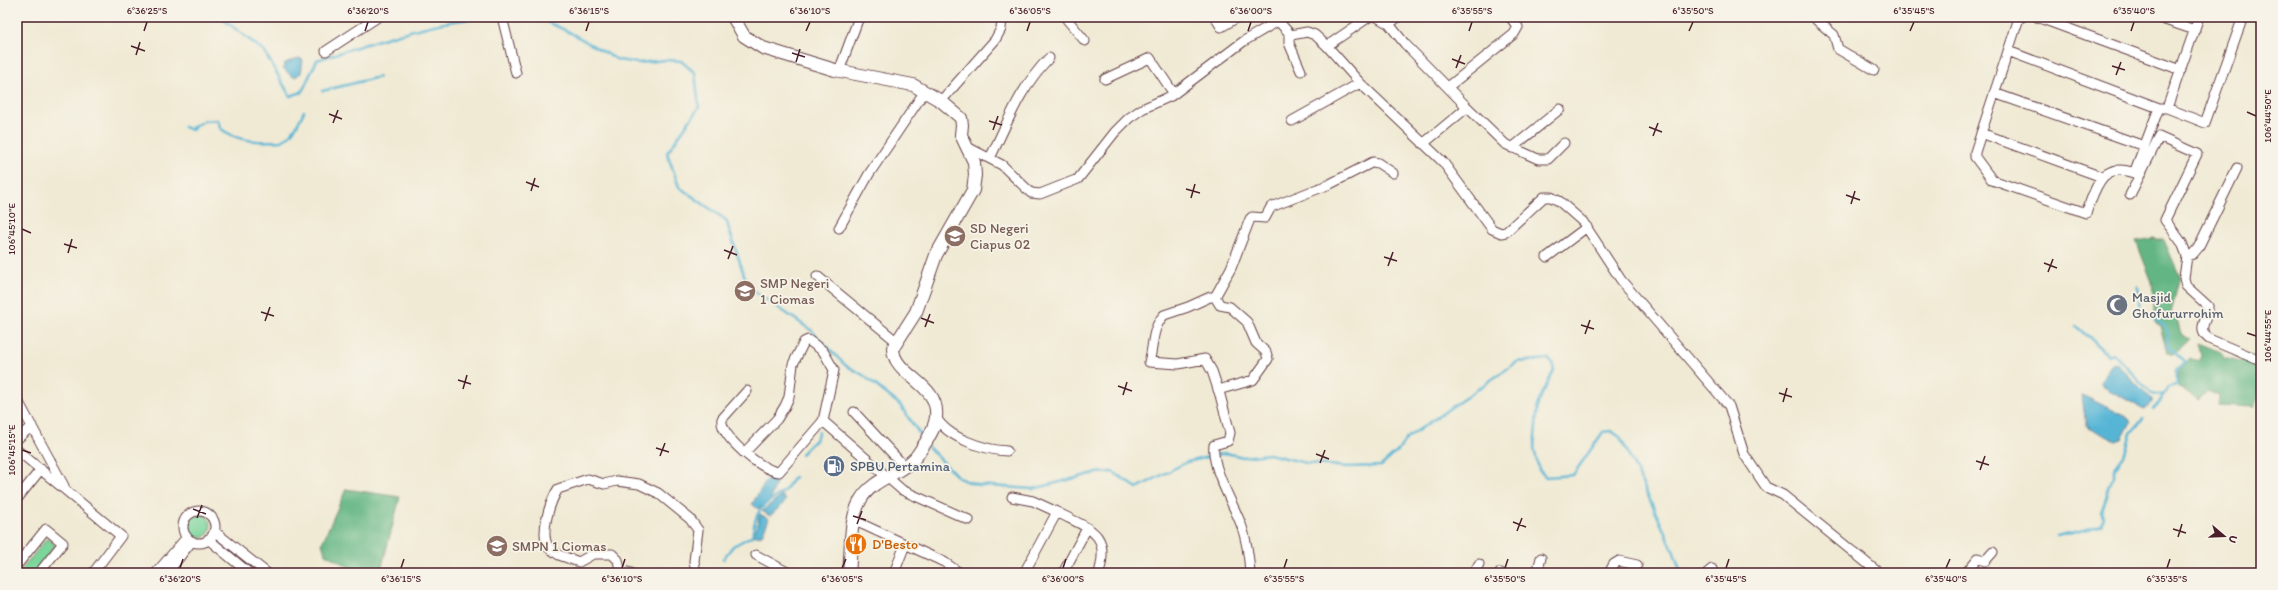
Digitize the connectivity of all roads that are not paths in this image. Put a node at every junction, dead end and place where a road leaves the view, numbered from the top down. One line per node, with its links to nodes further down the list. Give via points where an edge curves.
1 (378, 17): 25 (street)
2 (733, 17): 30 (street, via 744,36 763,48)
3 (859, 17): 30 (street)
4 (1002, 17): 39 (street, via 1001,29 995,40)
5 (1065, 17): 23 (street)
6 (1215, 17): 7 (street, via 1221,27)
7 (1238, 17)
8 (1369, 17): 24 (street)
9 (1377, 17): 20 (street)
10 (1398, 17): 20 (street)
11 (1510, 17): 35 (street, via 1518,27 1514,34)
12 (1813, 17): 28 (street, via 1834,35 1838,49)
13 (2022, 17): 26 (street, via 2019,18)
14 (2037, 17): 29 (street)
15 (2156, 17): 21 (street)
16 (2199, 17): 21 (street)
17 (2243, 17): 41 (street, via 2205,123)
18 (1278, 18): 22 (street); 38 (street)
19 (503, 20): 32 (street)
20 (1389, 24): 35 (street)
21 (2195, 30): 29 (street)
22 (1289, 34): 24 (street, via 1307,32); 31 (street, via 1289,43)
23 (1085, 41)
24 (1328, 46): 34 (street)
25 (326, 51)
26 (2008, 51): 37 (street); 41 (street)
27 (1049, 58): 50 (street, via 1034,74 1018,98)
28 (1874, 70)
29 (2180, 70): 41 (street)
30 (839, 71): 36 (street, via 904,82)
31 (1300, 71)
32 (516, 73)
33 (1105, 79): 38 (street, via 1150,58)
34 (1360, 83): 43 (street); 46 (street)
35 (1448, 87): 40 (street)
36 (925, 91): 39 (street); 56 (street, via 869,174)
37 (1994, 93): 44 (street); 47 (street)
38 (1174, 94): 50 (street, via 1129,118 1081,175 1064,186 1040,194 1031,193 1002,165)
39 (941, 101): 48 (street, via 960,118 961,135)
40 (1466, 105): 46 (street, via 1465,110); 49 (street)
41 (2163, 108): 47 (street)
42 (1560, 109): 49 (street)
43 (1292, 121)
44 (1981, 133): 53 (street); 53 (street, via 1975,157 1992,180 2086,214)
45 (1564, 143): 49 (street, via 1548,159 1542,161)
46 (1423, 144): 55 (street, via 1442,162 1492,229 1506,232 1544,197 1559,201 1581,218)
47 (2144, 146): 53 (street, via 2134,173 2122,169 2111,171)
48 (969, 148): 50 (street); 61 (street, via 975,168 973,190 936,255 916,312)
49 (1512, 148)
50 (990, 158)
51 (2237, 168): 57 (street, via 2198,248)
52 (1393, 173): 60 (street, via 1373,162 1330,184 1271,207 1265,218 1252,217 1231,268)
53 (2102, 177)
54 (2130, 195): 57 (street, via 2159,137 2197,154 2165,220)
55 (1587, 227): 58 (street); 94 (street, via 1621,280 1729,406 1744,454 1766,487 1783,495)
56 (839, 228)
57 (2188, 256): 62 (street, via 2184,278 2186,286 2208,306 2202,327 2204,335)
58 (1547, 257)
59 (817, 276): 61 (street)
60 (1215, 297): 63 (street, via 1220,306 1230,307 1249,324 1256,343 1266,352 1268,359 1252,380); 63 (street, via 1164,315 1154,331 1149,362 1178,364 1205,359)
61 (896, 341): 67 (street, via 893,354 896,361 928,391 935,404)
62 (2261, 361)
63 (1218, 390): 110 (street, via 1230,436 1227,441 1215,444 1215,460 1242,527)
64 (747, 391): 73 (street, via 721,421 722,427)
65 (17, 399): 69 (street)
66 (854, 412): 74 (street)
67 (936, 417): 72 (street, via 940,423 963,439 990,450); 74 (street, via 932,431 920,451)
68 (823, 421): 73 (street, via 779,472 761,467); 73 (street, via 834,370 823,351 806,340 793,364 785,406 777,419); 76 (street)
69 (32, 426): 70 (street); 77 (street)
70 (17, 439)
71 (17, 450): 75 (street)
72 (1007, 451)
73 (744, 453)
74 (904, 466): 76 (street)
75 (40, 469): 77 (street); 79 (street)
76 (886, 477): 81 (street, via 865,493); 82 (street, via 911,496)
77 (67, 490): 96 (street, via 121,536)
78 (1012, 497): 80 (street, via 1033,501)
79 (17, 499)
80 (1057, 512): 83 (street); 107 (street)
81 (853, 520): 87 (street); 104 (street)
82 (969, 520)
83 (1086, 528): 108 (street); 109 (street, via 1097,536 1102,546 1103,558)
84 (214, 531): 85 (street, via 215,525 211,516 202,511 191,512 184,520 183,529); 86 (street); 100 (street)
85 (190, 539): 86 (street, via 200,542); 97 (street); 98 (street)
86 (208, 539): 99 (street)
87 (905, 545): 105 (street); 106 (street, via 944,562)
88 (1993, 552): 114 (street, via 1985,561 1978,558)
89 (756, 555): 103 (street)
90 (1541, 558): 112 (street)
91 (1479, 564): 111 (street)
92 (17, 565): 95 (street, via 46,529 63,543)
93 (1637, 565): 113 (street, via 1619,561)
94 (1874, 571)
95 (38, 573)
96 (93, 573)
97 (156, 573)
98 (167, 573)
99 (249, 573)
100 (267, 573)
101 (631, 573): 102 (street, via 620,570 618,560 612,554 593,554 579,562 548,548 546,528 558,489 591,480 604,484 618,481 639,484 658,493 690,519 698,530 694,560)
102 (696, 573)
103 (790, 573)
104 (848, 573)
105 (894, 573)
106 (960, 573)
107 (1024, 573)
108 (1063, 573)
109 (1099, 573)
110 (1250, 573)
111 (1474, 573)
112 (1537, 573)
113 (1609, 573)
114 (1966, 573)

